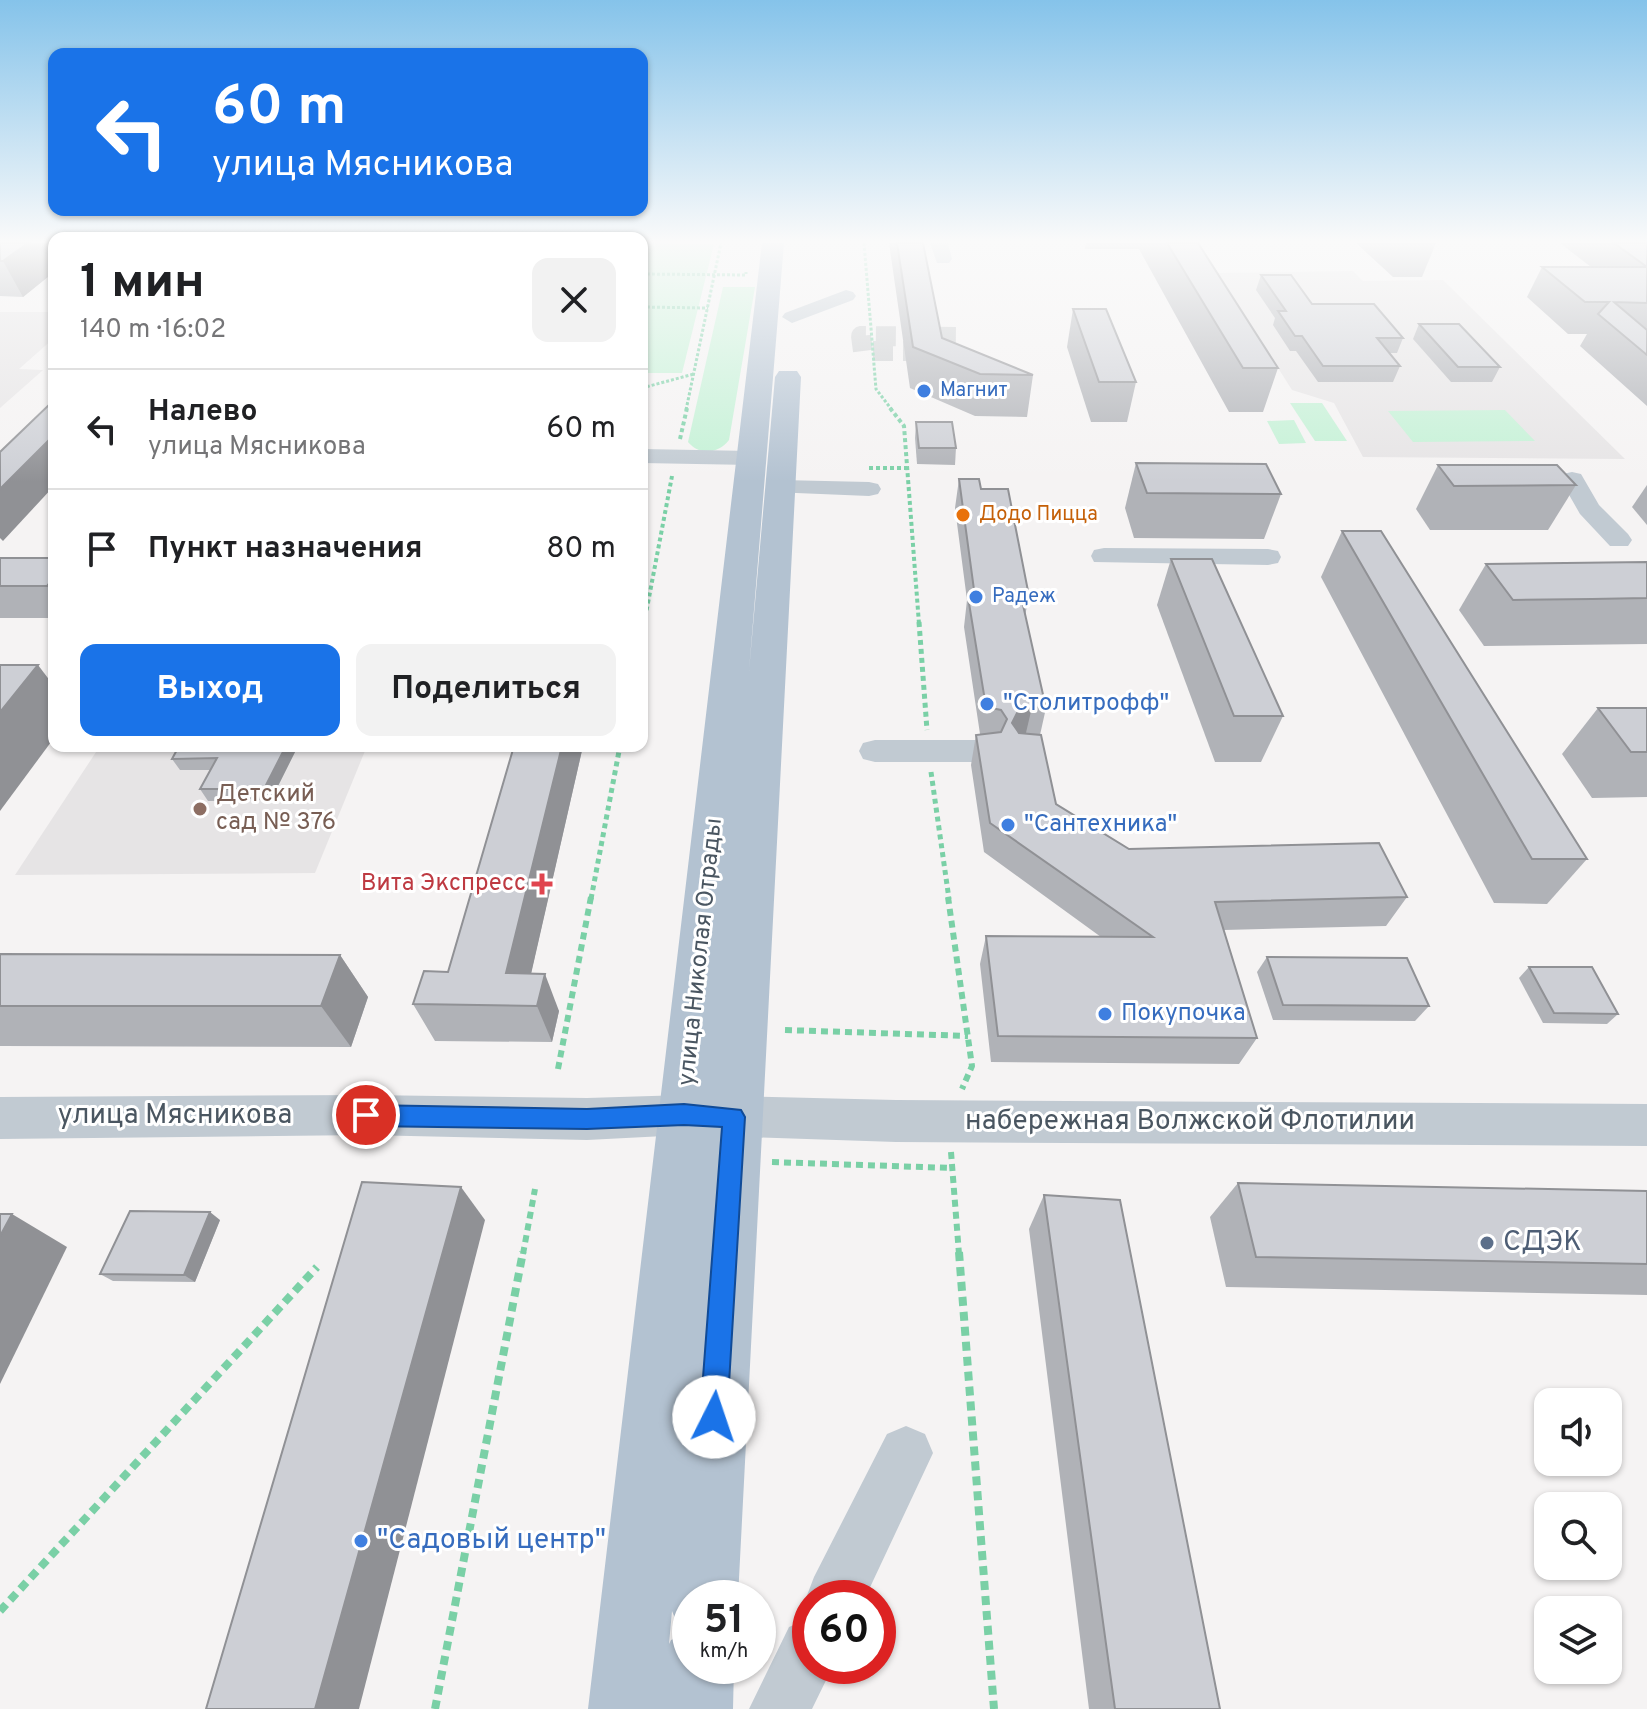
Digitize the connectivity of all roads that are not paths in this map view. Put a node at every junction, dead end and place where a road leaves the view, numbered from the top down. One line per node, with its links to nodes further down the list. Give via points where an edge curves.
1 (771, 323): 4 (main road, улица Николая Отрады)
2 (791, 323): 4 (main road, улица Николая Отрады)
3 (648, 456): 4 (street)
4 (766, 472): 6 (street); 12 (main road, улица Николая Отрады)
5 (1572, 479): 7 (street, via 1589,509)
6 (869, 489)
7 (1619, 540)
8 (1104, 556): 9 (street)
9 (1268, 557)
10 (875, 751): 11 (street)
11 (983, 751)
12 (709, 1116): 13 (street, улица Мясникова); 14 (street, набережная Волжской Флотилии); 16 (main road, улица Николая Отрады); 20 (main road, улица Николая Отрады)
13 (0, 1118)
14 (1647, 1125)
15 (906, 1453): 17 (street)
16 (702, 1580)
17 (844, 1580)
18 (696, 1684): 21 (main road)
19 (792, 1684): 22 (street)
20 (626, 1709)
21 (695, 1709)
22 (780, 1709)

